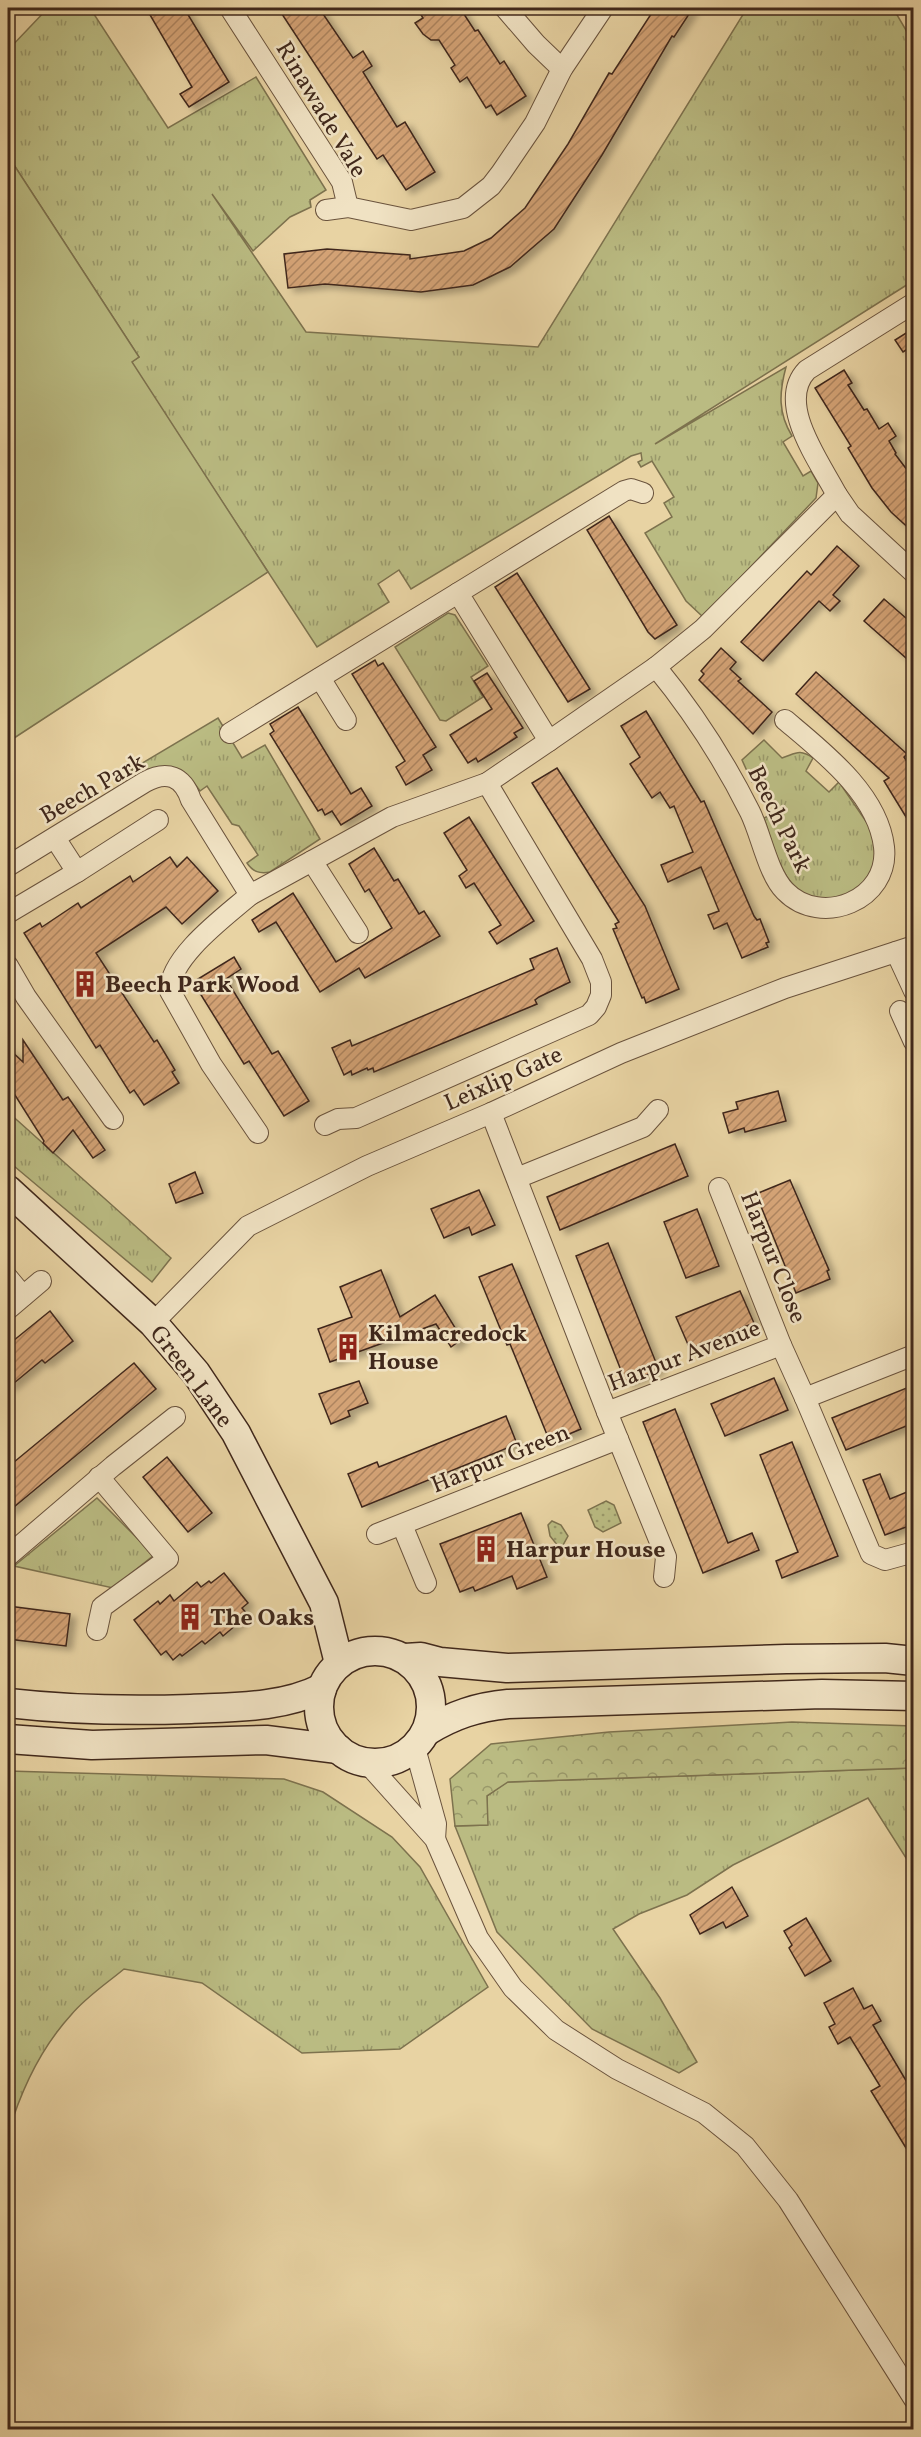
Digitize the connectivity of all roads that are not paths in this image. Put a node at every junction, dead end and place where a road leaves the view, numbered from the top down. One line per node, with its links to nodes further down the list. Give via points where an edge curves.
1 (230, 8): 5 (street, Rinawade Vale, via 342,182)
2 (505, 8): 4 (street)
3 (603, 8): 4 (street, Rinawade Vale)
4 (562, 69): 5 (street, Rinawade Vale, via 535,123 501,173 463,208 411,220)
5 (348, 207): 6 (street, Rinawade Vale)
6 (326, 210)
7 (914, 303): 9 (street, via 807,370 798,383 797,414)
8 (643, 493): 11 (street, via 624,491)
9 (837, 495): 10 (street, via 850,514); 12 (street, via 703,629)
10 (914, 573)
11 (458, 593): 13 (street); 17 (street)
12 (656, 667): 15 (street, Beech Park, via 687,705 731,774 785,891 801,902 825,908 856,902 874,885 884,861 879,829 851,779); 17 (street)
13 (320, 678): 14 (street); 16 (street)
14 (346, 720)
15 (785, 720)
16 (230, 733)
17 (549, 741): 18 (street)
18 (487, 783): 21 (street, via 397,814); 35 (street, via 581,938 601,982 596,1008 589,1015 356,1118)
19 (158, 820): 23 (street)
20 (56, 838): 22 (street, Beech Park); 23 (street); 24 (street, Beech Park, via 156,776 174,778 186,786)
21 (312, 861): 24 (street); 26 (street)
22 (8, 866)
23 (77, 873): 25 (street)
24 (250, 895): 36 (street, via 203,936 169,979 170,991 211,1064)
25 (8, 913)
26 (358, 933)
27 (905, 949): 29 (street); 33 (street, Leixlip Gate, via 785,988 621,1053)
28 (8, 966): 34 (street)
29 (914, 991)
30 (900, 1011): 31 (street)
31 (914, 1041)
32 (658, 1110): 37 (street, via 643,1127)
33 (491, 1113): 37 (street, Harpur Avenue); 43 (street, Leixlip Gate, via 367,1166 248,1226)
34 (113, 1119)
35 (325, 1125)
36 (258, 1133)
37 (517, 1178): 47 (street, Harpur Avenue)
38 (719, 1188): 44 (street, Harpur Close)
39 (8, 1190): 43 (main road, Green Lane)
40 (8, 1278): 42 (street)
41 (41, 1281): 42 (street)
42 (15, 1303)
43 (153, 1323): 57 (main road, Green Lane, via 196,1373 236,1433)
44 (781, 1345): 46 (street, Harpur Avenue); 47 (street, Harpur Avenue)
45 (914, 1355): 46 (street)
46 (805, 1398): 53 (street, Harpur Avenue, via 871,1554 885,1560)
47 (607, 1412): 49 (street)
48 (175, 1417): 50 (street)
49 (618, 1439): 51 (street, Harpur Green); 55 (street, via 666,1557)
50 (99, 1477): 54 (street); 58 (street, via 168,1559 102,1607)
51 (402, 1525): 52 (street, Harpur Green); 56 (street)
52 (376, 1534)
53 (914, 1552)
54 (8, 1556)
55 (664, 1577)
56 (426, 1583)
57 (324, 1603): 59 (main road, Green Lane); 62 (main road, Green Lane)
58 (97, 1630)
59 (372, 1650): 60 (main road); 62 (main road)
60 (405, 1658): 61 (main road, via 507,1668 786,1659); 67 (main road, via 418,1669 432,1699 431,1715)
61 (914, 1661)
62 (339, 1663): 63 (main road)
63 (322, 1688): 65 (main road, via 291,1701 214,1708 115,1712); 68 (main road, via 321,1721 327,1737)
64 (914, 1696): 67 (main road, via 822,1694 508,1704 451,1716)
65 (8, 1703)
66 (8, 1739): 68 (main road, via 92,1745 266,1740)
67 (421, 1739): 69 (main road, via 398,1759); 70 (street, via 436,1824)
68 (338, 1749): 69 (main road)
69 (367, 1762): 70 (street)
70 (435, 1839): 71 (street, via 478,1938 513,1988 556,2030 617,2069 704,2113 745,2146 788,2200)
71 (914, 2399)

